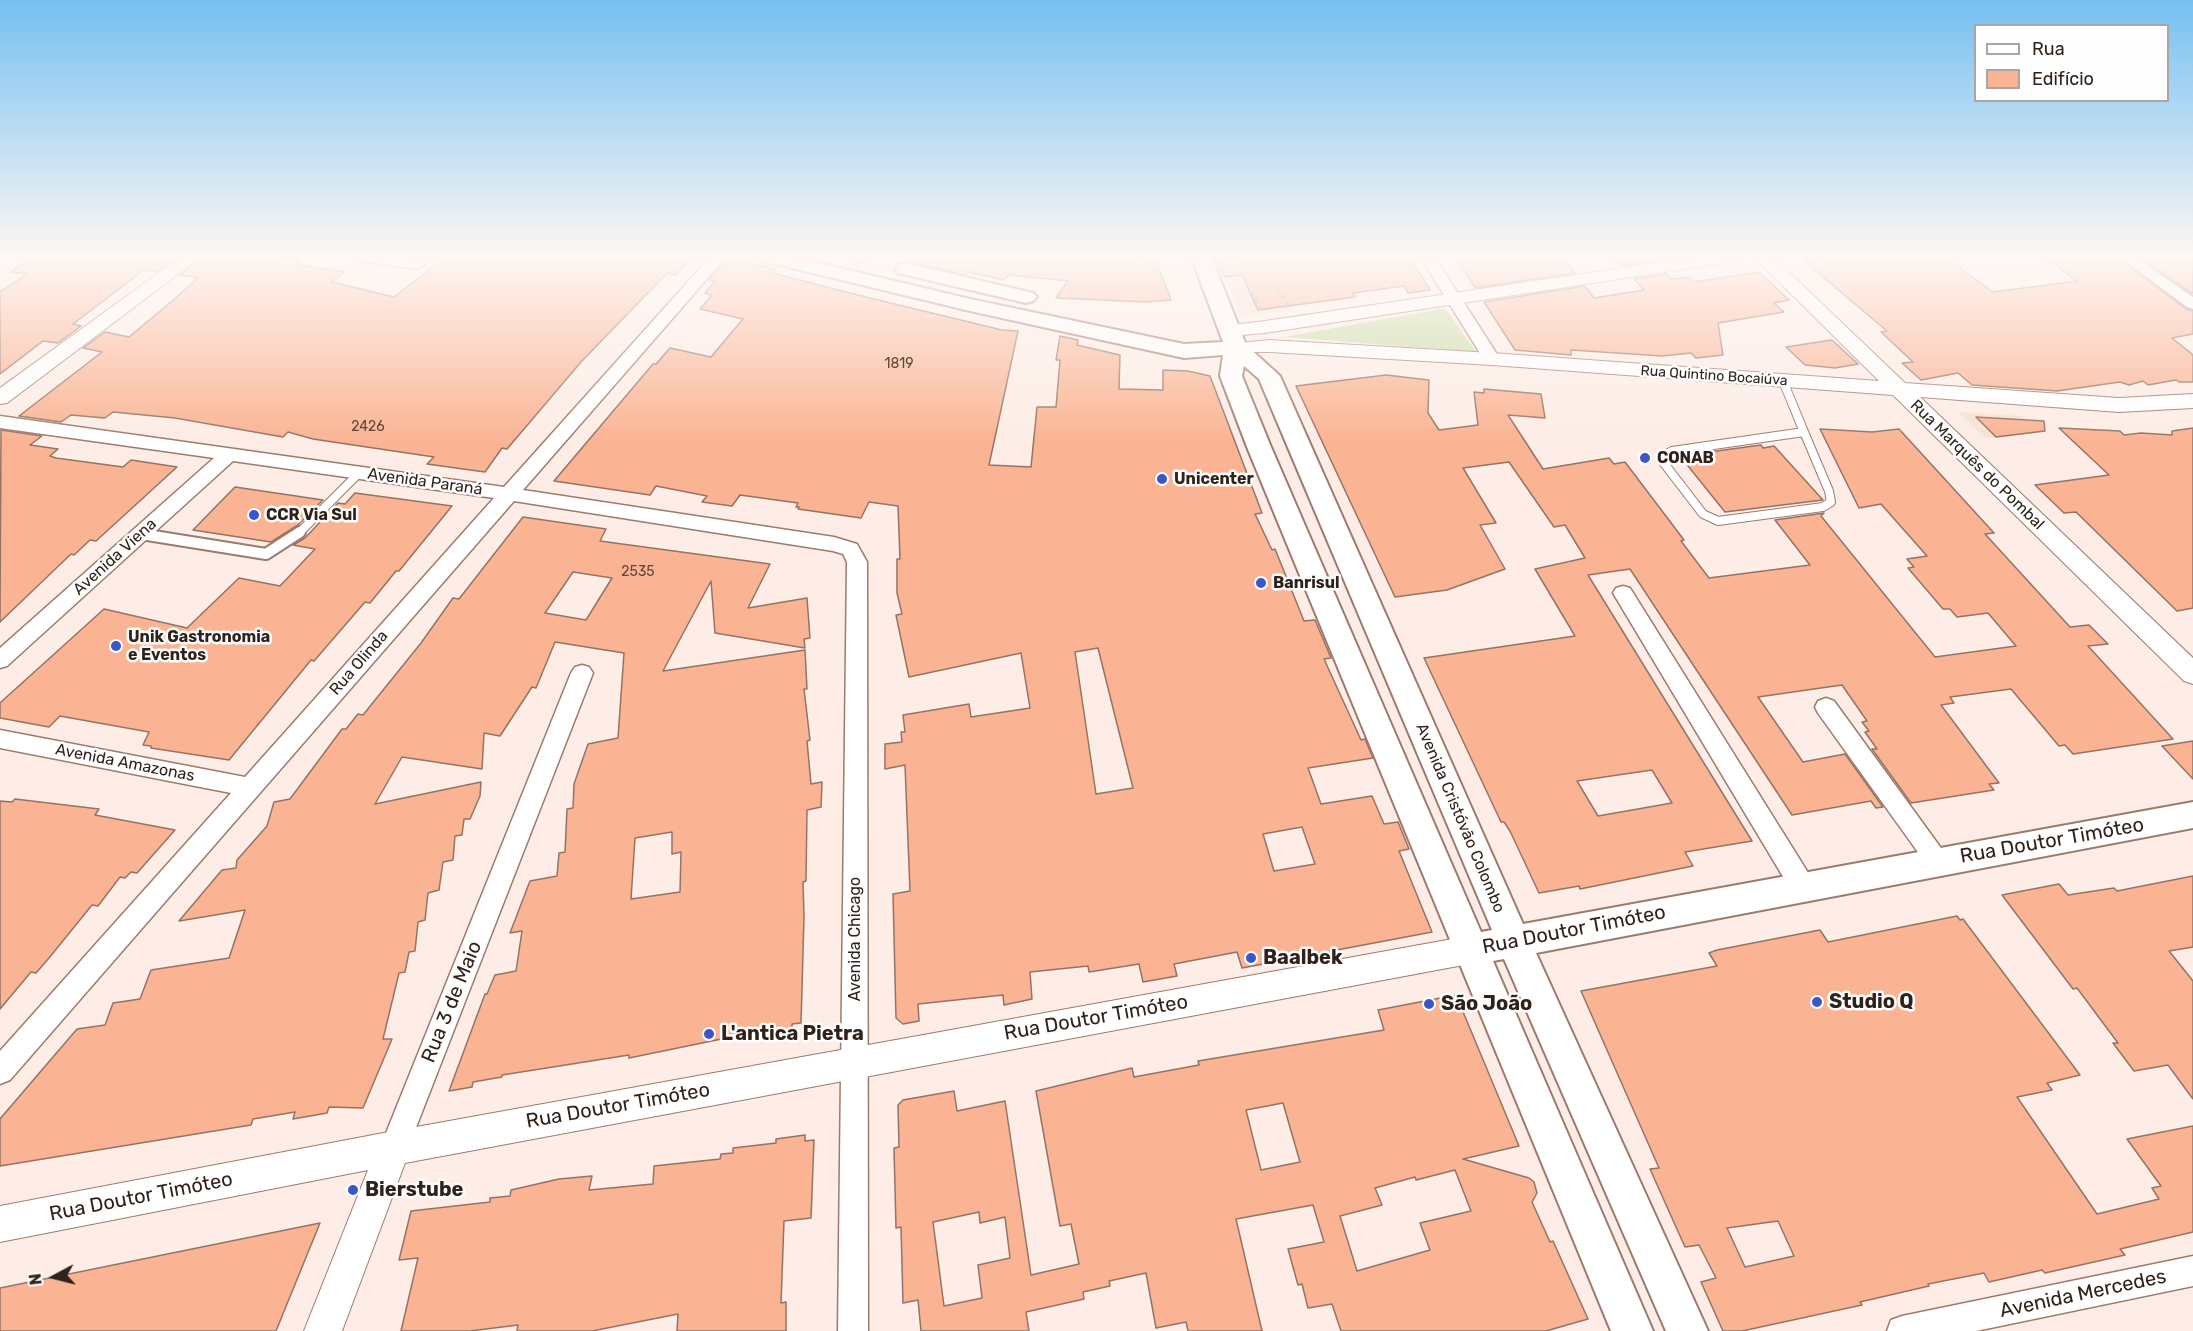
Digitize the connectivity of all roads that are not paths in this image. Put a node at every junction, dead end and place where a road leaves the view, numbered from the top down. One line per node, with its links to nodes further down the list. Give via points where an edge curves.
1 (109, 318): 13 (street)
2 (664, 318): 19 (street, Rua Olinda)
3 (1031, 318): 9 (main road, via 1184,351)
4 (1118, 318): 9 (main road, via 1181,333)
5 (1225, 318): 9 (main road, Avenida Cristóvão Colombo)
6 (1323, 318): 9 (street, via 1265,327)
7 (1467, 318): 10 (street)
8 (1825, 318): 12 (street, Rua Marquês do Pombal)
9 (1233, 339): 10 (street, Rua Quintino Bocaiúva, via 1270,346); 32 (main road, Avenida Cristóvão Colombo, via 1269,376); 33 (main road, Avenida Cristóvão Colombo, via 1232,376 1236,391)
10 (1492, 359): 11 (street, Rua Quintino Bocaiúva)
11 (1783, 381): 12 (street, Rua Quintino Bocaiúva); 16 (lane)
12 (1899, 390): 14 (street, Rua Quintino Bocaiúva, via 2119,405); 25 (street, Rua Marquês do Pombal)
13 (0, 398)
14 (2193, 401)
15 (0, 422): 17 (street, Avenida Paraná)
16 (1804, 432): 16 (lane, via 1829,491 1831,502 1823,507 1710,519 1663,462 1663,456 1672,451)
17 (230, 454): 18 (street, Avenida Paraná); 20 (street, Avenida Viena)
18 (358, 473): 19 (street, Avenida Paraná); 20 (lane, via 294,538 281,549 266,554)
19 (508, 494): 21 (street, Avenida Paraná); 28 (street, Rua Olinda)
20 (141, 534): 23 (street, Avenida Viena)
21 (849, 549): 34 (street, Avenida Chicago, via 857,562)
22 (1623, 593): 31 (street)
23 (0, 660)
24 (582, 673): 36 (street, Rua 3 de Maio)
25 (2193, 674)
26 (1826, 707): 30 (street)
27 (0, 739): 28 (street, Avenida Amazonas)
28 (250, 787): 35 (street, Rua Olinda)
29 (2193, 815): 30 (main road, Rua Doutor Timóteo)
30 (1938, 862): 31 (main road, Rua Doutor Timóteo)
31 (1803, 887): 32 (main road, Rua Doutor Timóteo)
32 (1513, 940): 33 (main road, Rua Doutor Timóteo); 42 (main road, Avenida Cristóvão Colombo)
33 (1469, 950): 34 (street, Rua Doutor Timóteo); 41 (main road, Avenida Cristóvão Colombo)
34 (855, 1063): 36 (street, Rua Doutor Timóteo); 40 (street, Avenida Chicago)
35 (0, 1071)
36 (394, 1148): 37 (street, Rua Doutor Timóteo); 39 (street, Rua 3 de Maio)
37 (0, 1224)
38 (2193, 1271): 43 (street, Avenida Mercedes)
39 (322, 1331)
40 (853, 1331)
41 (1632, 1331)
42 (1687, 1331)
43 (1902, 1331)

